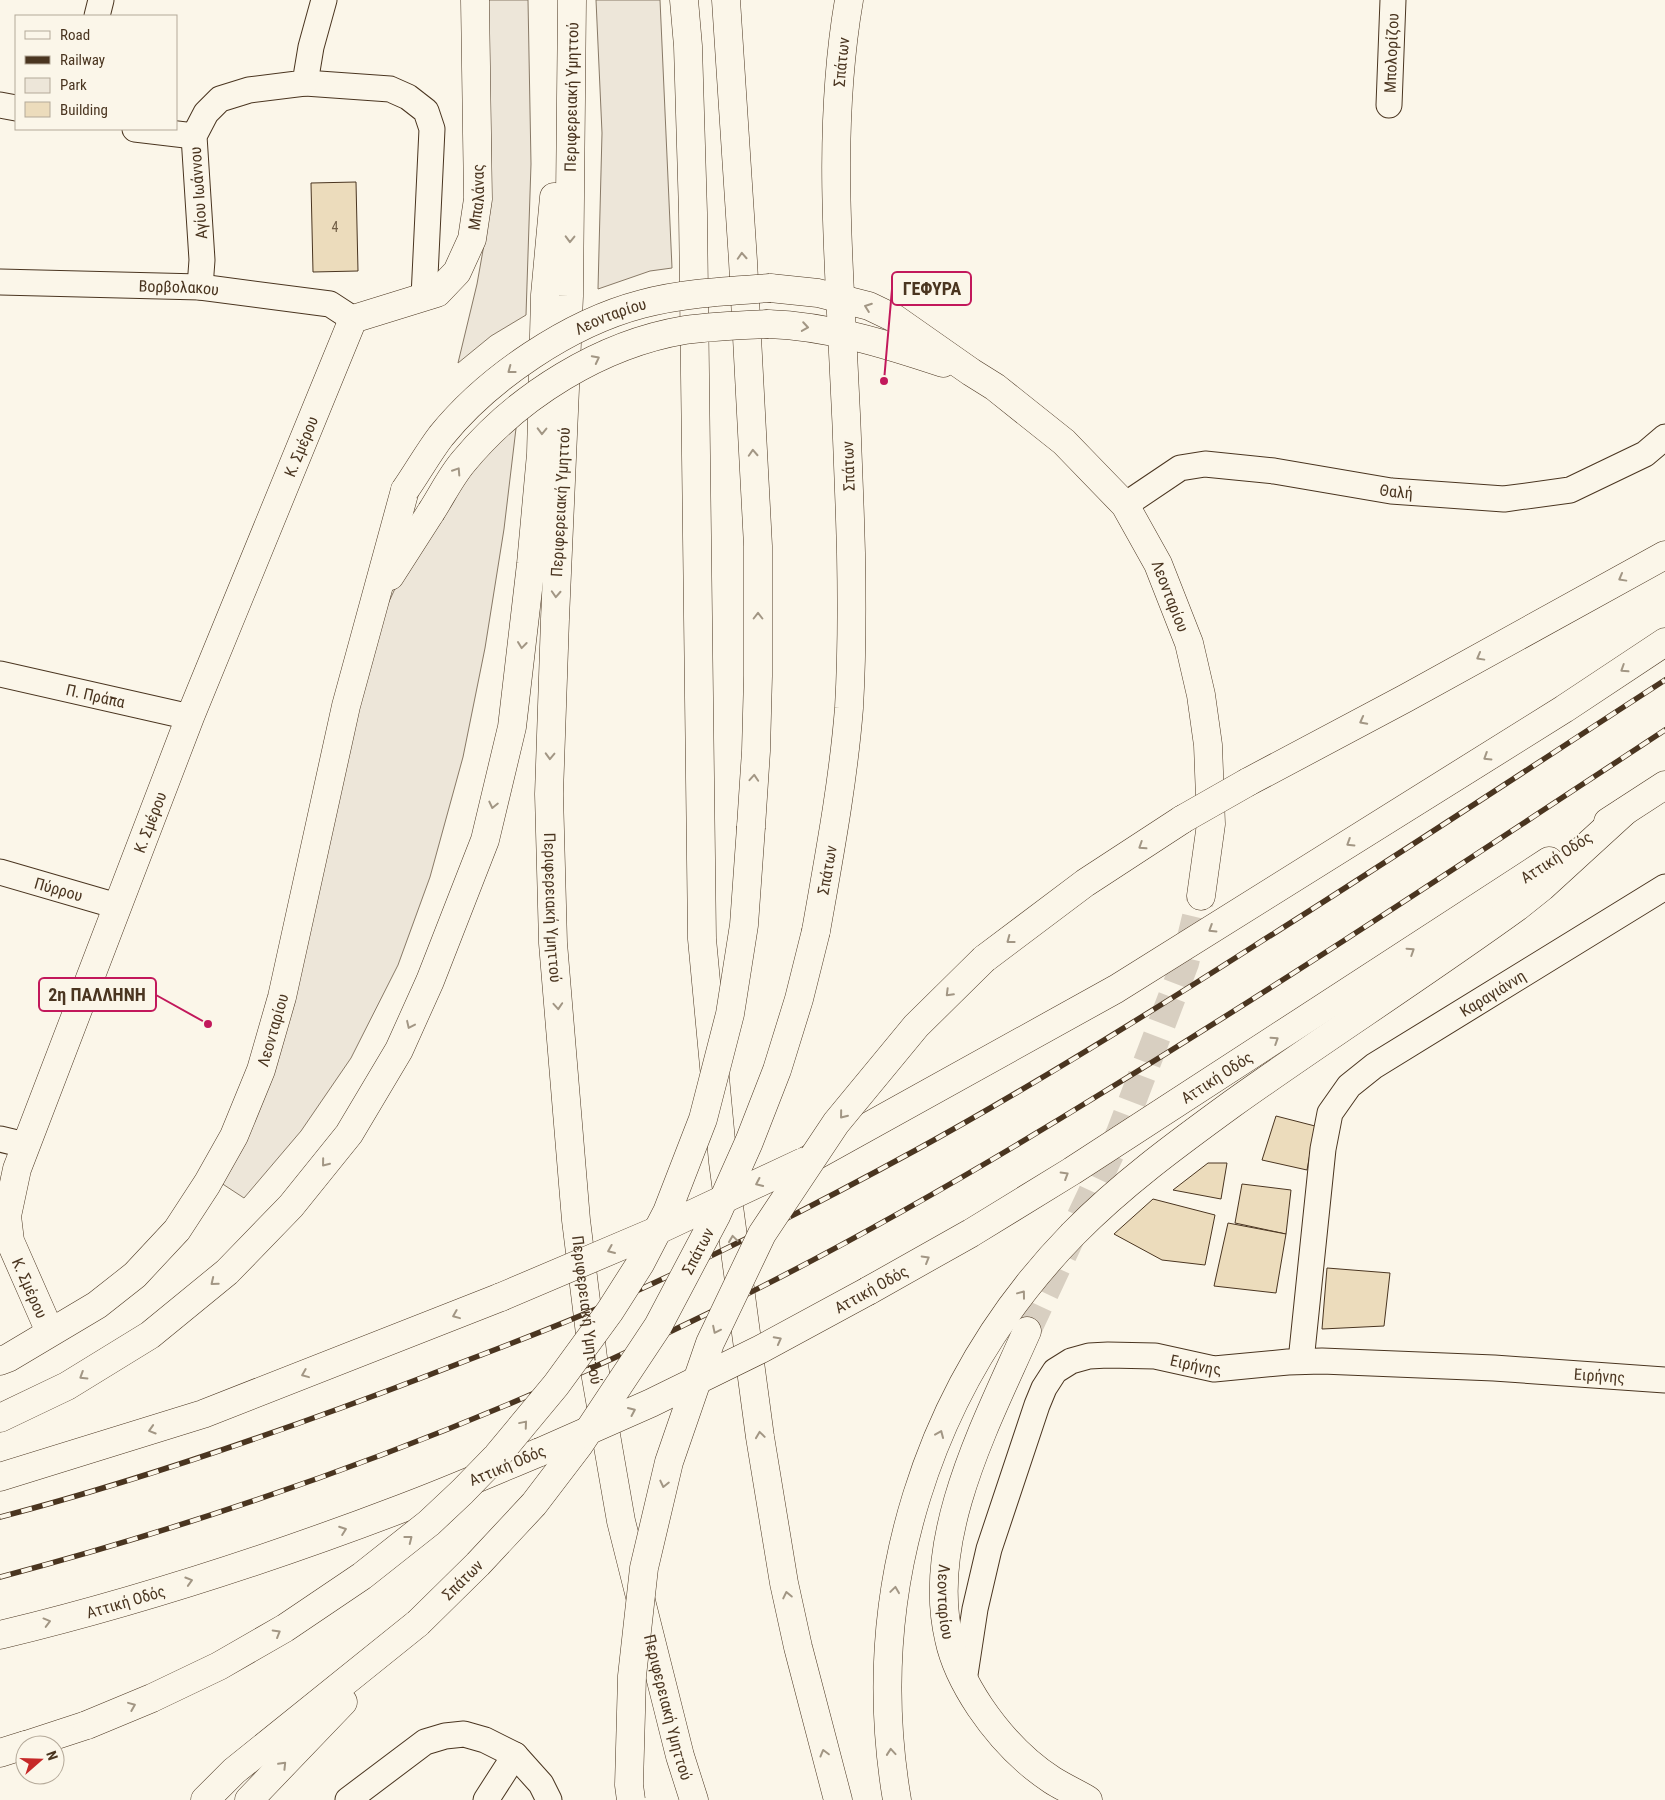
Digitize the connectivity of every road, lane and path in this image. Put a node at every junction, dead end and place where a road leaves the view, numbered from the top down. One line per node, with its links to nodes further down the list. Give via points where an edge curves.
1 (101, 0): 9 (street)
2 (324, 0): 10 (street)
3 (475, 0): 18 (main road, Μπαλάνας, via 478,199 472,239 457,272 437,293)
4 (684, 0): 58 (main road, one-way to 4, via 814,1714 784,1583 760,1437 723,1162 702,939 693,213)
5 (726, 0): 47 (main road, one-way to 5, bridge, via 152,1698 219,1666 285,1628 362,1576 429,1523 497,1456 556,1385 610,1311 640,1264 667,1212 702,1119 730,1014 744,924 757,742 758,546)
6 (849, 0): 19 (main road, Σπάτων, via 835,138)
7 (1393, 0): 12 (street, Μπολορίζου)
8 (572, 8): 42 (main road, one-way to 42, via 545,295 541,463 512,727 485,840 430,981 399,1050 349,1134 291,1206 227,1272 150,1335 67,1386); 57 (main road, Περιφερειακή Υμηττού, one-way to 57, via 569,296 549,794 553,943 576,1220 594,1366 621,1521)
9 (97, 15)
10 (305, 83): 15 (street, Αγίου Ιωάννου, via 249,90 220,99 206,114); 18 (street, Αγίου Ιωάννου, via 390,89 408,97 426,111 432,128)
11 (0, 105): 13 (street)
12 (1389, 105)
13 (15, 108)
14 (143, 130): 15 (street)
15 (194, 136): 17 (street, Αγίου Ιωάννου, via 202,260)
16 (0, 282): 17 (street, Βορβολακου)
17 (200, 288): 20 (street, Βορβολακου, via 330,304)
18 (424, 297): 20 (main road, Μπαλάνας)
19 (840, 298): 21 (main road, Σπάτων); 22 (main road, Λεονταρίου, one-way to 19, via 894,318 869,306); 26 (main road, Λεονταρίου, one-way to 26, bridge, via 818,292 770,288 678,296 604,316 555,341 512,369 479,396 441,436 405,490)
20 (353, 319): 29 (main road, Κ. Σμέρου)
21 (842, 334): 22 (main road, Λεονταρίου, via 885,343); 26 (main road, Λεονταρίου, one-way to 21, bridge, via 464,462 498,426 557,379 616,349 684,330 768,324); 44 (main road, Σπάτων, bridge, via 851,554 849,707 842,772 816,930 777,1070 716,1216 658,1326 579,1445 534,1504)
22 (971, 372): 24 (main road, Λεονταρίου, via 1064,442)
23 (1665, 437): 24 (street, Θαλή, via 1646,454 1570,490 1504,499 1391,491 1274,471 1205,464 1180,468)
24 (1125, 505): 34 (main road, Λεονταρίου, via 1158,564 1189,643 1201,695 1208,745 1211,824)
25 (1665, 555): 56 (main road, one-way to 56, bridge, via 1183,819 1085,883 984,959 916,1026 836,1123 762,1234 710,1343 669,1462 644,1568 632,1676)
26 (376, 598): 38 (main road, Λεονταρίου, via 346,706 282,996 262,1070 234,1136 177,1230 135,1275 97,1305)
27 (1665, 642): 43 (main road, one-way to 43, bridge, via 1116,989 803,1162 654,1232 501,1297 203,1414)
28 (0, 674): 29 (street, Π. Πράπα)
29 (190, 717): 35 (main road, Κ. Σμέρου)
30 (1665, 785): 31 (main road, Αττική Οδός)
31 (1624, 812): 45 (main road, Αττική Οδός, one-way to 31, bridge, via 126,1601 266,1557 404,1508 651,1403 752,1354 868,1291 1081,1166); 59 (main road, one-way to 31, via 889,1727 888,1665 903,1544 924,1472 944,1424 981,1352 1004,1318 1042,1268 1075,1232 1137,1176 1248,1093 1516,907)
32 (0, 872): 35 (street, Πύρρου)
33 (1665, 887): 40 (street, Καραγιάννη, via 1374,1066 1349,1086 1330,1113 1323,1149)
34 (1201, 896)
35 (117, 906): 36 (main road, Κ. Σμέρου)
36 (12, 1142): 38 (main road, Κ. Σμέρου, via 17,1169 7,1216 10,1241)
37 (1027, 1331): 46 (main road, Λεονταρίου, via 968,1473 947,1548 945,1618)
38 (50, 1332): 39 (main road, Λεονταρίου)
39 (0, 1360)
40 (1301, 1361): 41 (street, Ειρήνης, via 1494,1368); 46 (street, Ειρήνης, via 1214,1369 1155,1356 1089,1356 1070,1361 1055,1372 1037,1405 989,1549 975,1609)
41 (1665, 1380)
42 (0, 1418)
43 (0, 1476)
44 (418, 1623): 51 (main road, Σπάτων, via 234,1771); 52 (main road, Σπάτων, one-way to 44)
45 (0, 1635)
46 (964, 1681): 60 (main road, Λεονταρίου, via 987,1717 1015,1749 1052,1780)
47 (55, 1735)
48 (15, 1748): 49 (main road)
49 (0, 1753)
50 (515, 1755): 53 (street, via 464,1734 444,1736 425,1742); 54 (street); 55 (street, via 541,1784)
51 (205, 1800)
52 (249, 1800)
53 (348, 1800)
54 (486, 1800)
55 (549, 1800)
56 (631, 1800)
57 (694, 1800)
58 (838, 1800)
59 (897, 1800)
60 (1088, 1800)

